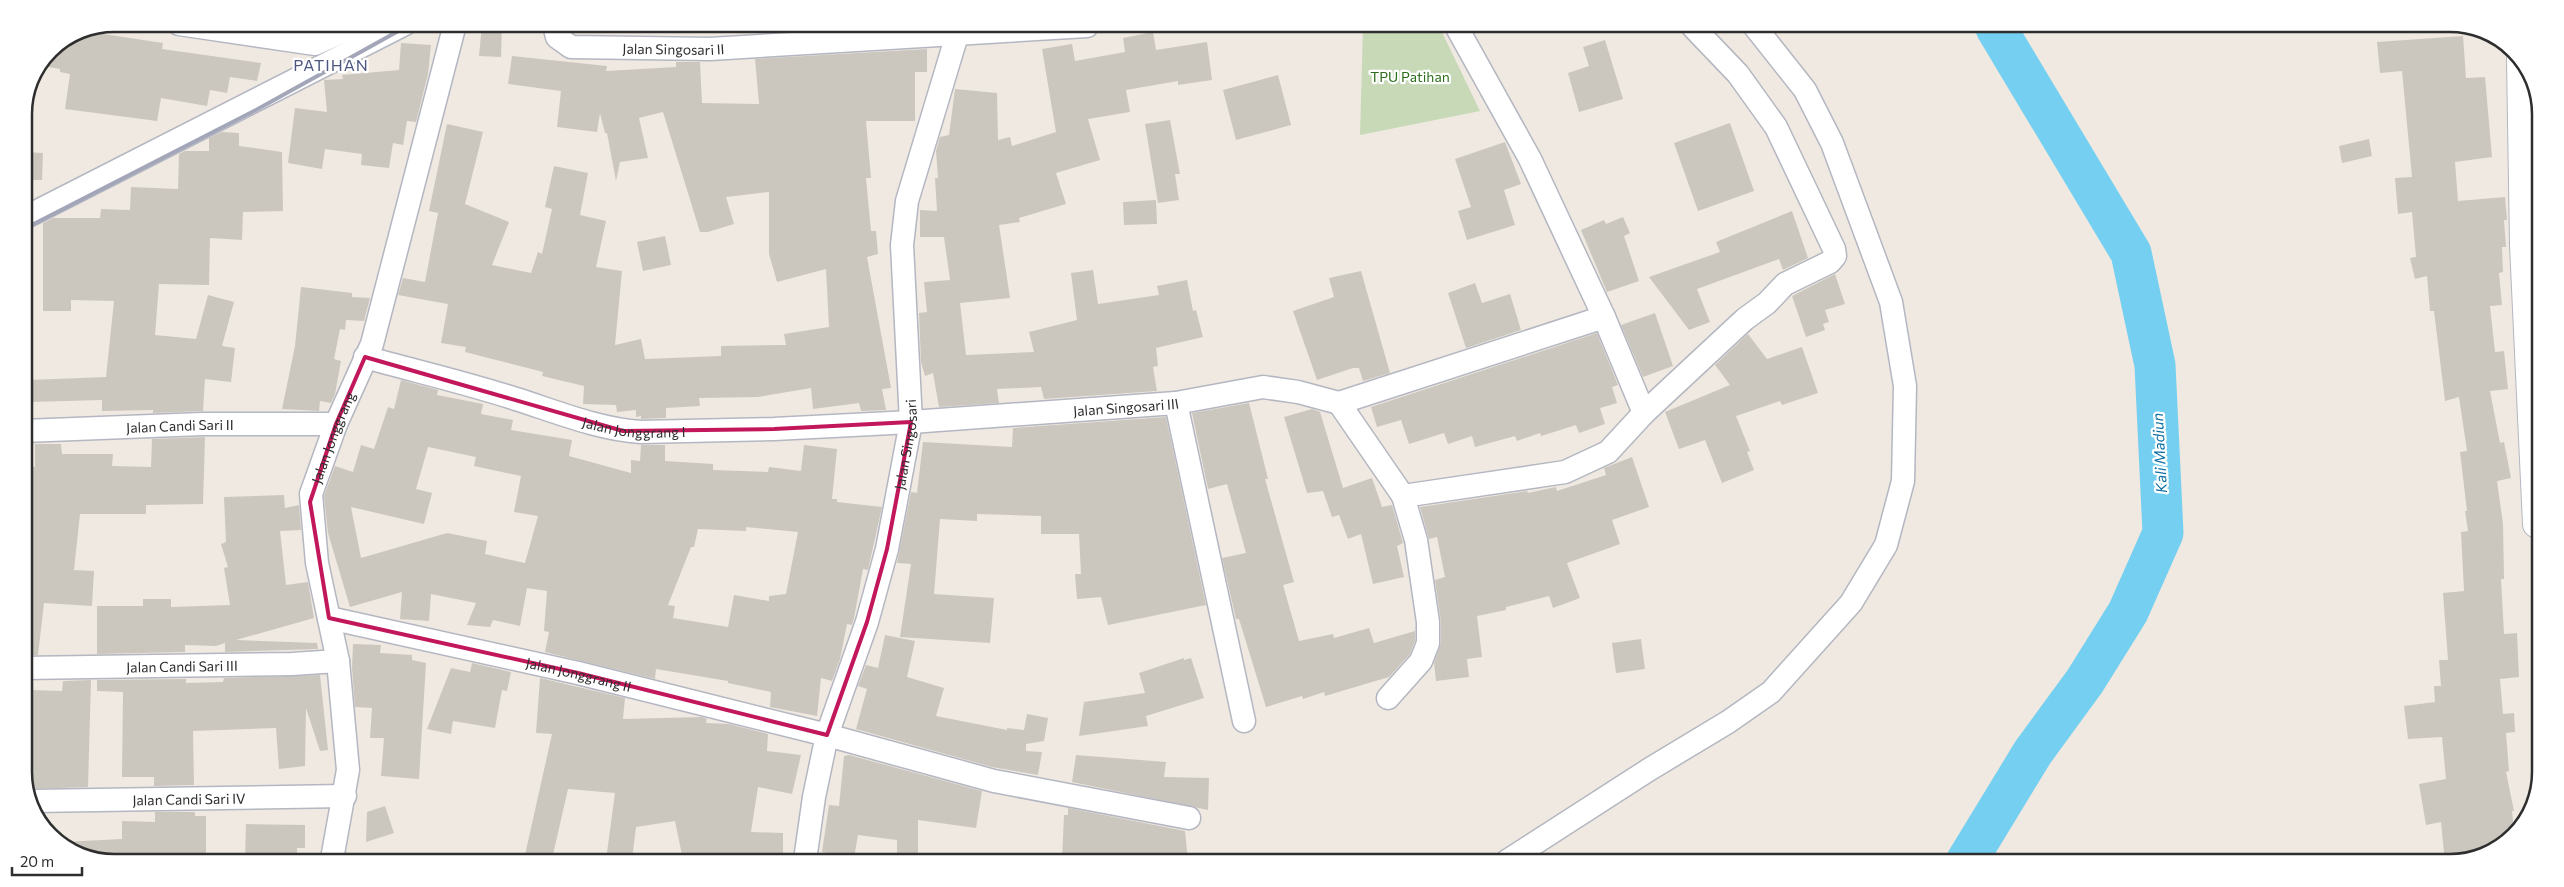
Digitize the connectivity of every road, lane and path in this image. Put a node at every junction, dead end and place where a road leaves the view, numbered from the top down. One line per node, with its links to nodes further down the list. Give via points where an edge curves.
1 (233, 32): 11 (street)
2 (342, 32): 11 (street)
3 (374, 32): 12 (street)
4 (452, 32): 16 (street, Jalan Jonggrang, via 374,334)
5 (556, 32): 6 (street, Jalan Singosari II, via 557,37 571,47 710,49)
6 (932, 32)
7 (958, 32): 21 (street, Jalan Singosari, via 907,201 902,245)
8 (1459, 32): 15 (street, via 1530,159)
9 (1698, 32): 20 (street, via 1738,74 1776,127 1814,203 1835,256 1830,262 1786,284 1726,335)
10 (1759, 32): 36 (street, via 1805,90 1832,142 1891,302 1905,386 1904,481 1886,545 1851,603 1771,692)
11 (315, 44): 12 (street)
12 (317, 69): 14 (street)
13 (2520, 75): 17 (street, via 2524,245)
14 (32, 214)
15 (1604, 317): 19 (street); 20 (street)
16 (365, 357): 21 (street, Jalan Jonggrang I, via 623,430 774,429); 22 (street, Jalan Jonggrang)
17 (2531, 372)
18 (1176, 403): 19 (street, Jalan Singosari III, via 1274,387); 21 (street, Jalan Singosari III); 29 (street)
19 (1339, 404): 24 (street)
20 (1644, 414): 24 (street, via 1608,452 1565,472)
21 (911, 422): 30 (street, Jalan Singosari, via 887,549)
22 (336, 424): 23 (street, Jalan Candi Sari II, via 202,424); 25 (street, Jalan Jonggrang, via 310,494 318,563)
23 (32, 431)
24 (1403, 496): 28 (street, via 1416,540 1428,642 1421,661)
25 (329, 618): 26 (street, Jalan Jonggrang); 30 (street, Jalan Jonggrang II, via 578,673)
26 (338, 661): 27 (street, Jalan Candi Sari III); 31 (street, Jalan Jonggrang, via 348,770)
27 (33, 668)
28 (1388, 698)
29 (1244, 721)
30 (827, 735): 33 (street, Jalan Jonggrang II, via 994,781); 35 (street, Jalan Singosari)
31 (345, 796): 32 (street, Jalan Candi Sari IV); 34 (street, Jalan Jonggrang)
32 (38, 802)
33 (1189, 818)
34 (334, 854)
35 (806, 854)
36 (1519, 854)

